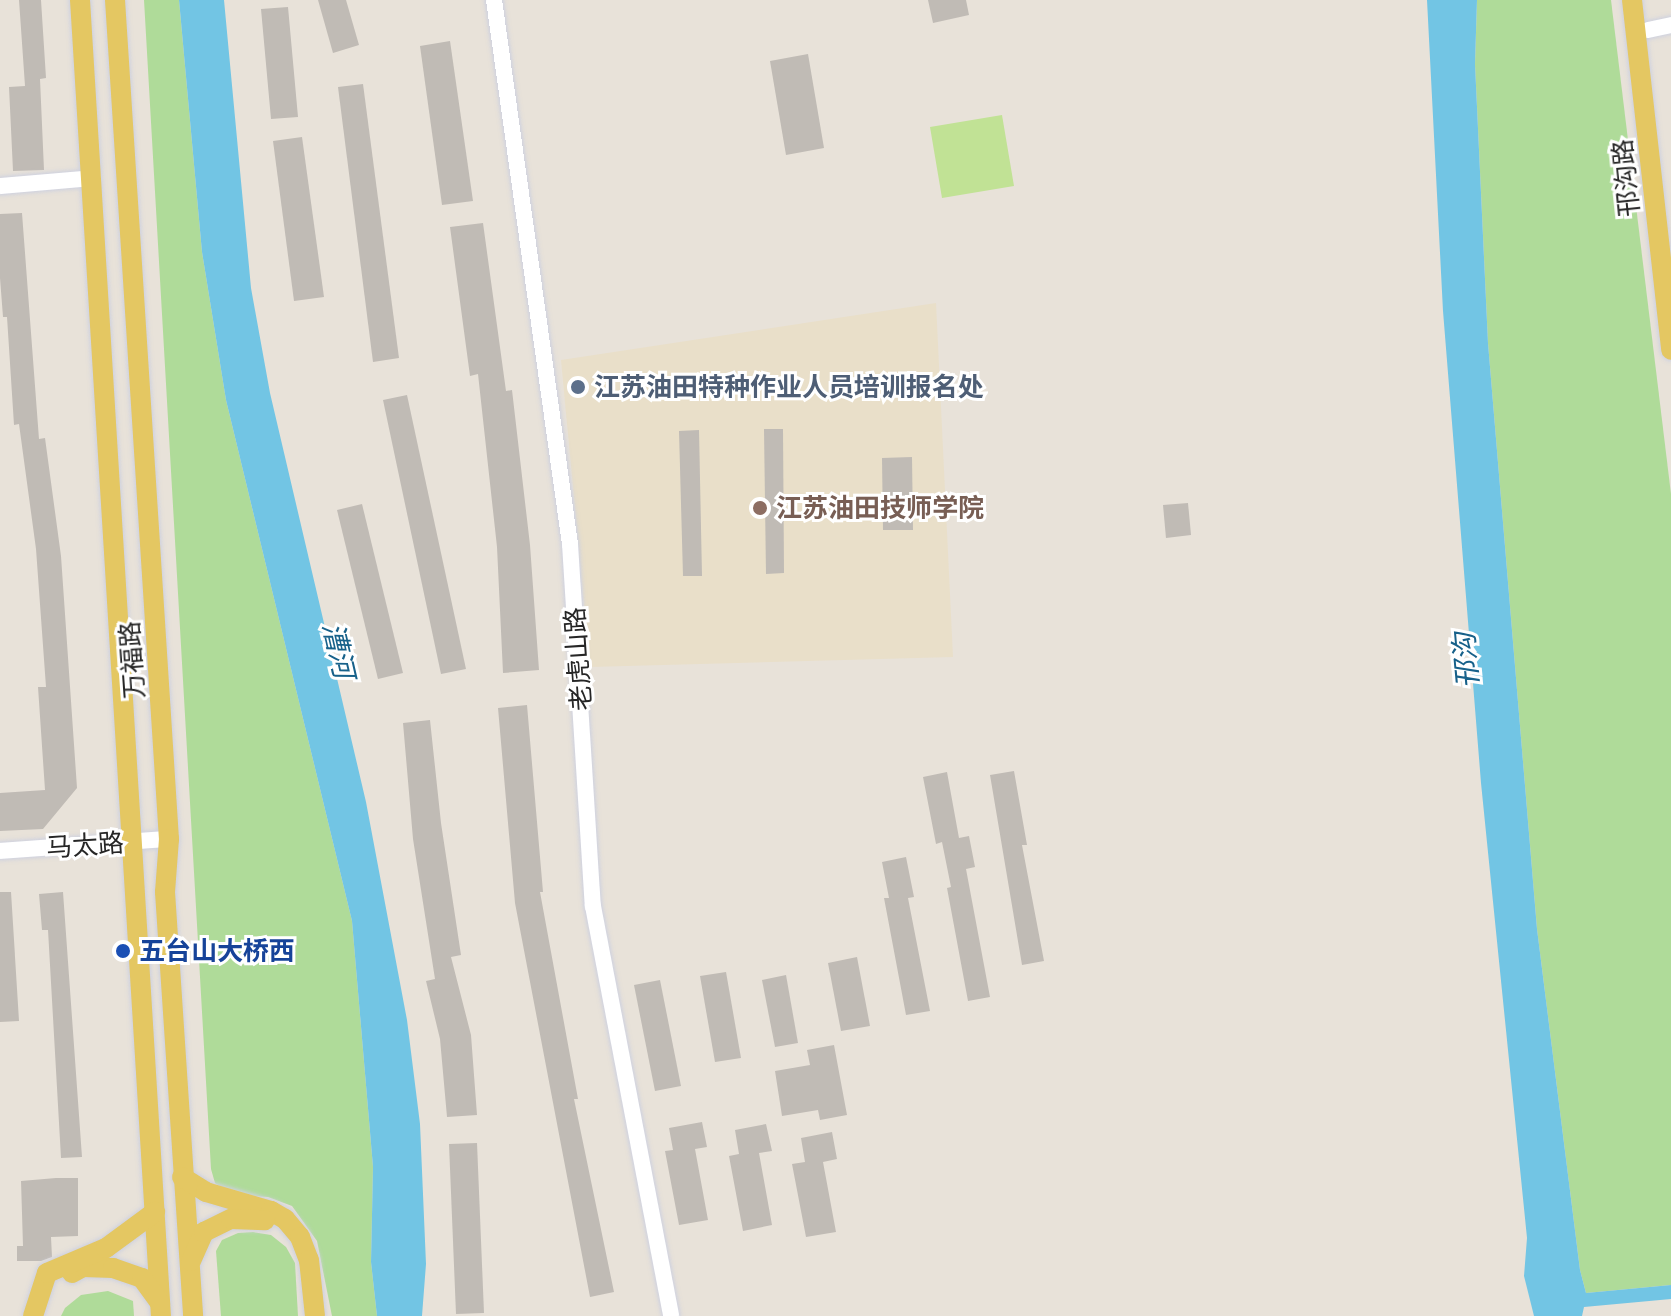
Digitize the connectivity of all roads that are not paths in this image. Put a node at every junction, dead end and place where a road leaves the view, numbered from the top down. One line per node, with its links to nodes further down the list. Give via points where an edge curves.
1 (80, 0): 8 (main road, 万福路)
2 (115, 0): 12 (main road, 万福路)
3 (494, 0): 24 (street, 老虎山路, via 570,544 593,906)
4 (1632, 0): 11 (main road, 邗沟路)
5 (1644, 0): 7 (main road, 邗沟路)
6 (1671, 25): 7 (street)
7 (1648, 30): 10 (main road, 邗沟路)
8 (93, 178): 9 (street); 13 (main road, 万福路)
9 (0, 186)
10 (1671, 240)
11 (1671, 350)
12 (169, 839): 13 (street, 马太路); 15 (main road, 万福路, via 165,892)
13 (134, 842): 14 (street, 马太路); 16 (main road, 万福路)
14 (0, 851)
15 (182, 1177): 17 (main road, 万福路); 23 (main road, via 206,1192 285,1219 309,1260)
16 (155, 1212): 18 (main road, 万福路); 19 (main road, via 106,1248 47,1273)
17 (189, 1264): 21 (main road, 万福路); 22 (main road, via 204,1232 231,1219 268,1221 281,1228 301,1262)
18 (161, 1310): 20 (main road, via 142,1278 113,1268 83,1267 55,1281)
19 (33, 1316)
20 (42, 1316)
21 (193, 1316)
22 (307, 1316)
23 (315, 1316)
24 (671, 1316)

